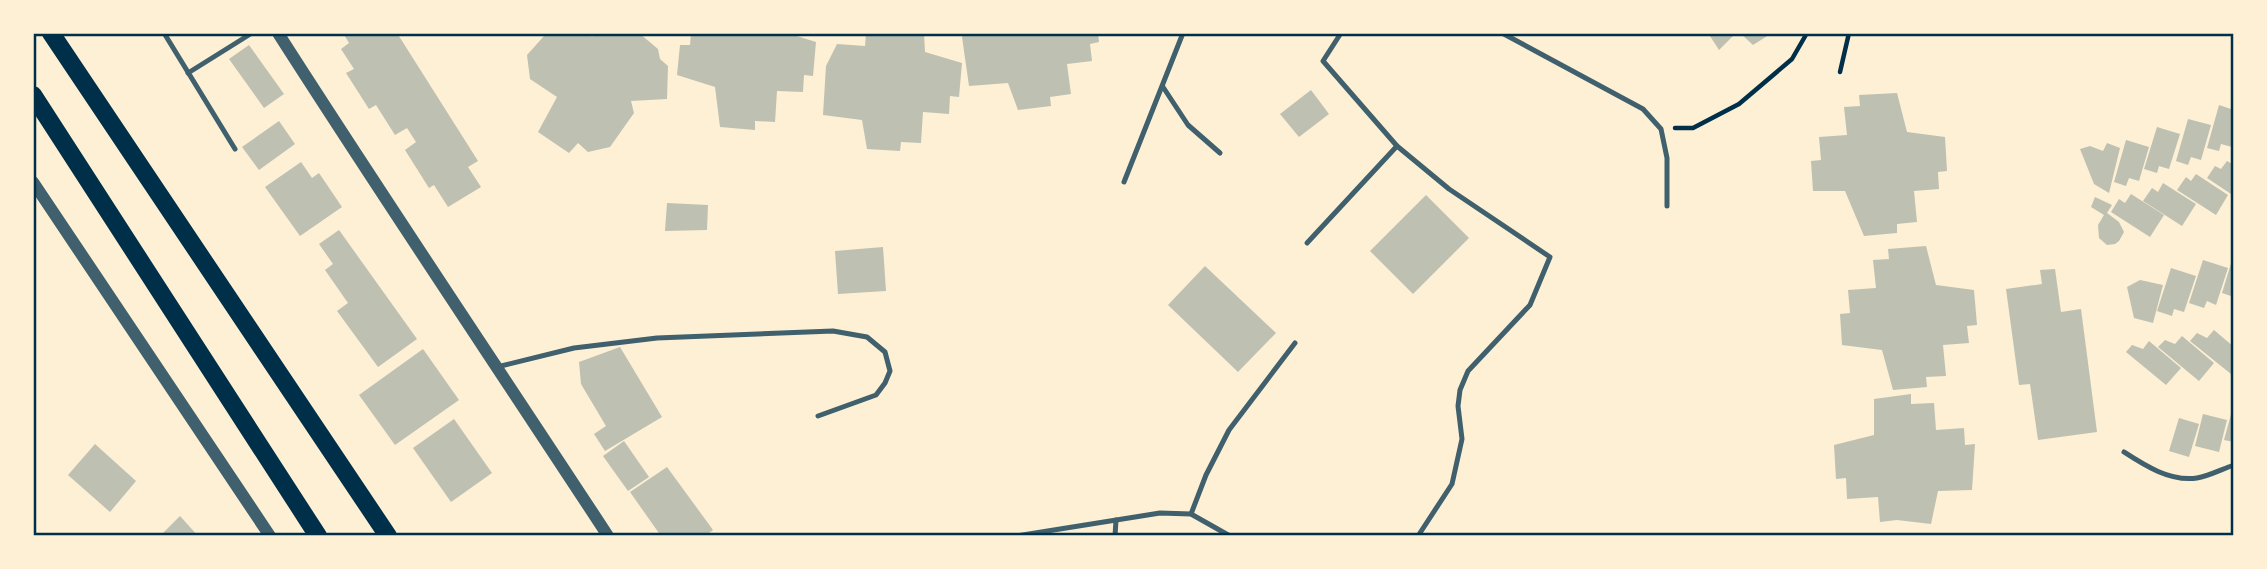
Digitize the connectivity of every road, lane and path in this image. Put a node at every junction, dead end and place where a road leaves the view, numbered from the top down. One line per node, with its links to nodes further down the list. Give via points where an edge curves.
1 (51, 33): 31 (main road)
2 (164, 33): 10 (lane)
3 (252, 33): 10 (lane)
4 (278, 33): 23 (street)
5 (1183, 33): 12 (lane)
6 (1341, 33): 15 (lane, via 1324,61)
7 (1502, 33): 14 (lane, via 1643,109)
8 (1807, 33): 14 (path, via 1792,58 1740,104 1693,128)
9 (1849, 33): 11 (path)
10 (188, 72): 16 (lane)
11 (1840, 72)
12 (1163, 87): 17 (lane, via 1188,125); 19 (lane)
13 (33, 95): 30 (main road)
14 (1661, 128): 20 (lane, via 1667,159)
15 (1397, 146): 21 (lane); 36 (lane, via 1449,189 1550,257 1530,305 1468,371 1460,390 1462,439 1452,484)
16 (235, 149)
17 (1220, 153)
18 (33, 182): 29 (street)
19 (1124, 182)
20 (1667, 206)
21 (1307, 243)
22 (1294, 343): 27 (lane, via 1229,430)
23 (497, 366): 24 (lane, via 574,348 657,338 833,331 867,337 885,352 890,371 885,383 876,395); 32 (street)
24 (818, 416)
25 (2124, 452): 26 (lane, via 2164,474 2196,478)
26 (2234, 465)
27 (1191, 514): 28 (lane); 35 (lane)
28 (1115, 520): 33 (lane); 34 (lane)
29 (270, 536)
30 (317, 536)
31 (388, 536)
32 (608, 536)
33 (1016, 536)
34 (1115, 536)
35 (1230, 536)
36 (1418, 536)

